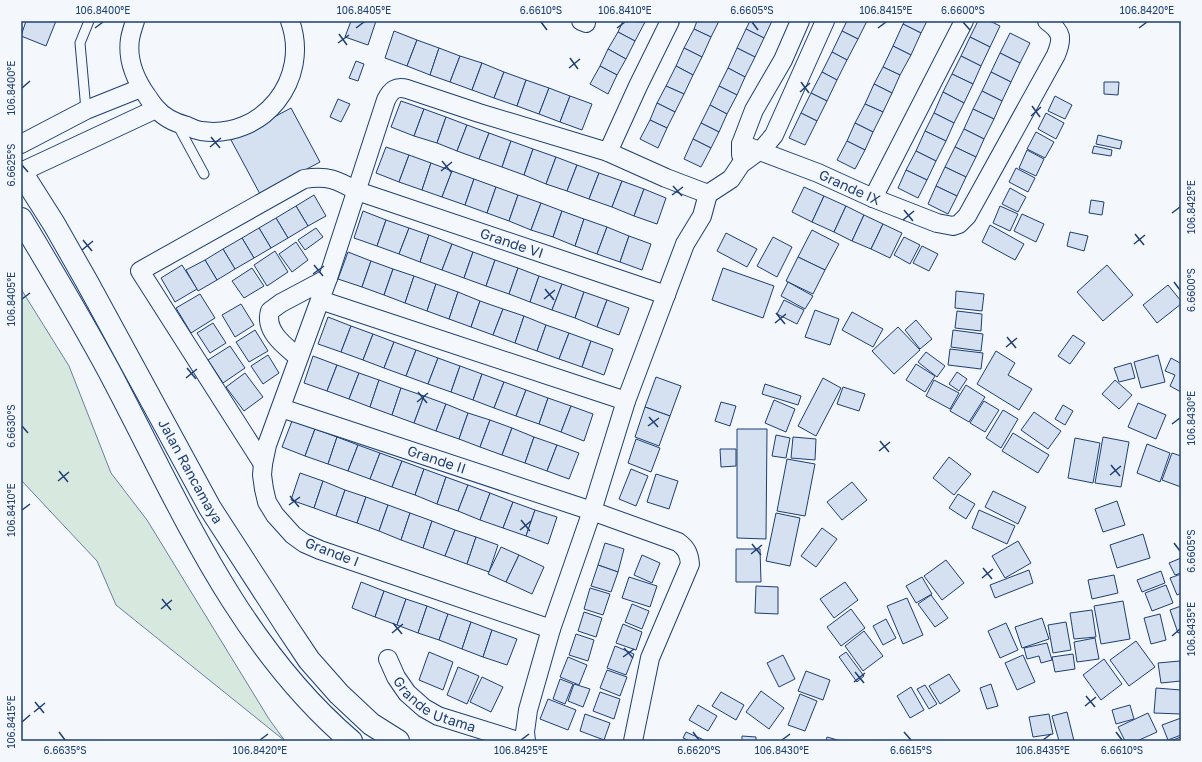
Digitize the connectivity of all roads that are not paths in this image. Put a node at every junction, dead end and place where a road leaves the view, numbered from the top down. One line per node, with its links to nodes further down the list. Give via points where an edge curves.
1 (89, 21): 11 (lane, via 80,43)
2 (135, 21): 9 (street, via 130,39 131,66)
3 (290, 21): 12 (street, via 295,33 296,59 288,85 273,106 252,122 227,131 201,131)
4 (670, 21): 16 (street)
5 (800, 21): 14 (street, via 783,60 754,110)
6 (825, 21): 15 (street, via 774,135)
7 (964, 21): 22 (street)
8 (1047, 21): 22 (street, Grande IX, via 1055,27 1060,38 1056,55 967,216 953,226 938,223)
9 (141, 88): 10 (street); 11 (street)
10 (156, 109): 12 (street); 18 (street)
11 (86, 110): 13 (street)
12 (176, 123): 19 (lane)
13 (21, 144)
14 (741, 144): 15 (street, Grande IX); 17 (street)
15 (760, 151): 17 (street); 22 (street, Grande IX)
16 (608, 152): 20 (street, Grande I, via 400,87 390,93 386,100); 21 (street)
17 (741, 164): 21 (street, via 730,179)
18 (21, 172): 35 (street, Jalan Rancamaya, via 87,282 210,508 287,627 309,660 339,694 371,724)
19 (204, 174)
20 (357, 191): 24 (street, Grande I); 25 (street, Grande VI); 30 (street, Grande VI, via 334,179 304,179 140,271)
21 (708, 194): 25 (street, via 702,216 685,244)
22 (873, 198)
23 (21, 219): 34 (street, Jalan Rancamaya, via 88,333 191,530 230,596 305,698)
24 (328, 278): 26 (street, Grande I); 27 (street, via 270,312 269,322 275,334)
25 (666, 295): 28 (street)
26 (320, 300): 27 (street, Grande I); 28 (street)
27 (298, 357): 29 (street, Grande I)
28 (626, 401): 31 (street)
29 (281, 408): 30 (street, Grande I, via 267,445); 31 (street, Grande II)
30 (263, 464): 32 (street, Grande I, via 262,474 267,502 283,526 304,543)
31 (592, 511): 32 (street); 38 (street, Grande II, via 678,542 690,556 690,564 650,658)
32 (551, 629): 37 (street, via 528,710)
33 (388, 659): 36 (street, Grande Utama, via 396,677 416,703 438,716)
34 (351, 741)
35 (398, 741)
36 (518, 741)
37 (526, 741)
38 (633, 741)

